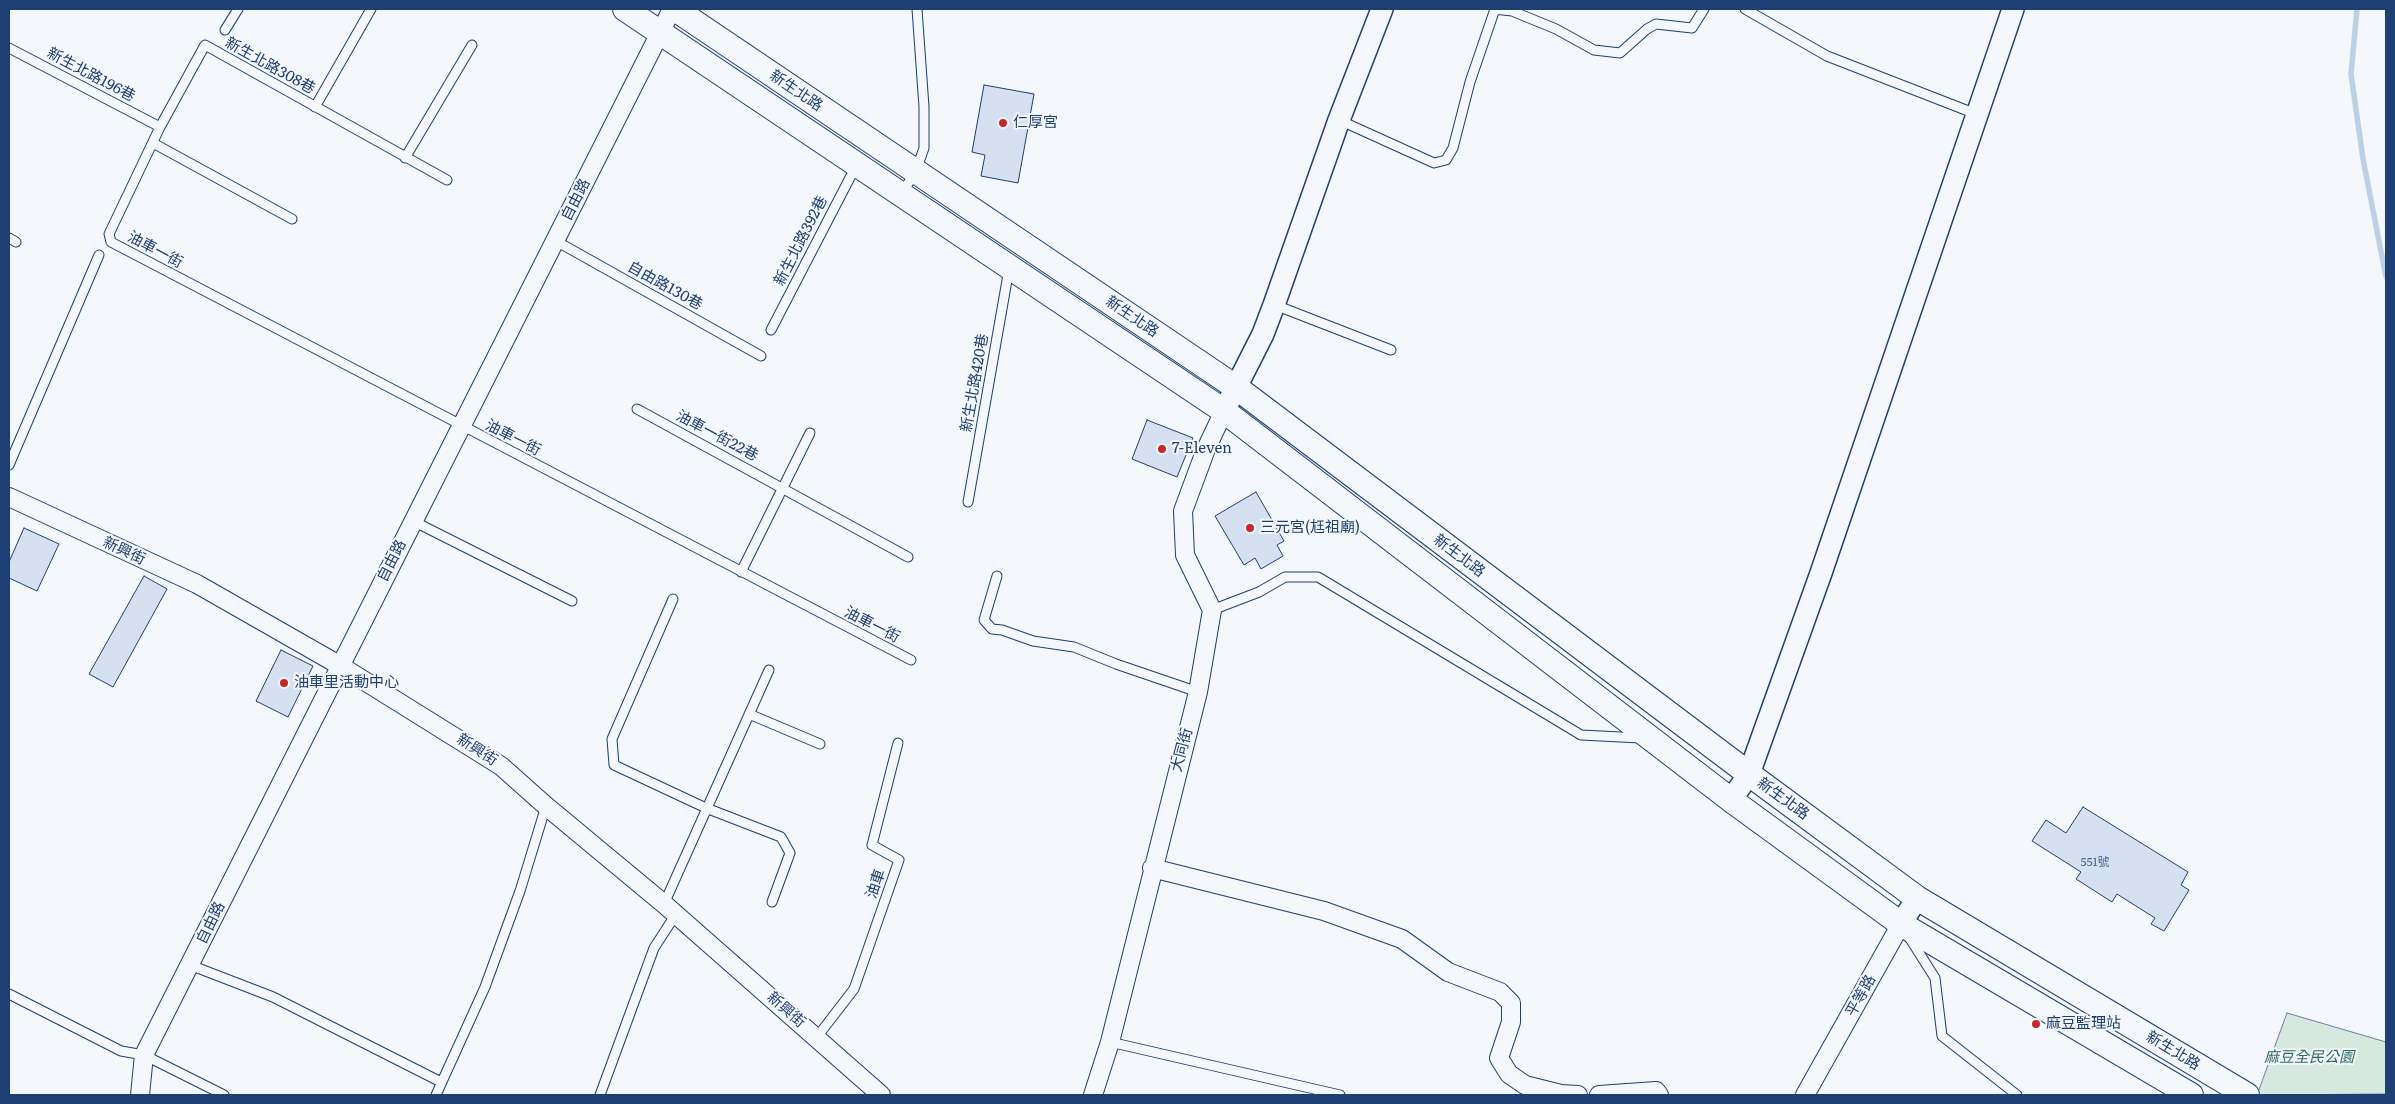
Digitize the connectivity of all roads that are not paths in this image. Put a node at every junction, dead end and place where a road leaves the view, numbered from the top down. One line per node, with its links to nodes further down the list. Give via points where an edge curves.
1 (238, 9): 11 (lane)
2 (371, 9): 15 (lane, 新生北路308巷)
3 (625, 9): 12 (main road, 新生北路)
4 (674, 9): 12 (street, 自由路); 22 (main road, 新生北路)
5 (917, 9): 22 (lane, via 924,148)
6 (1382, 9): 17 (street)
7 (1495, 9): 8 (lane, via 1512,11 1556,29 1594,50 1620,53 1656,24 1692,28); 17 (lane, via 1470,82 1453,148 1446,160 1434,163)
8 (1704, 9)
9 (1745, 9): 16 (lane, via 1827,56)
10 (2013, 9): 16 (street)
11 (225, 30)
12 (661, 32): 21 (main road, 新生北路); 27 (street, 自由路)
13 (472, 45): 20 (lane)
14 (9, 48): 18 (lane, 新生北路196巷)
15 (315, 107): 18 (lane, 新生北路308巷, via 205,45); 20 (lane, 新生北路308巷)
16 (1976, 114): 58 (street, via 1821,573)
17 (1339, 120): 30 (street)
18 (160, 127): 19 (lane, 新生北路308巷)
19 (153, 143): 25 (lane); 26 (lane, 新生北路308巷)
20 (405, 158): 23 (lane, 新生北路308巷)
21 (857, 165): 24 (main road, 新生北路); 31 (lane, 新生北路392巷)
22 (916, 171): 24 (lane); 34 (main road, 新生北路)
23 (447, 180)
24 (901, 195): 29 (main road, 新生北路)
25 (292, 219)
26 (109, 234): 37 (lane, 油車一街, via 111,242)
27 (556, 240): 33 (lane, 自由路130巷); 37 (street, 自由路)
28 (99, 255): 39 (lane)
29 (1009, 268): 36 (main road, 新生北路); 42 (lane, 新生北路420巷)
30 (1274, 305): 32 (lane); 34 (street)
31 (770, 330)
32 (1391, 350)
33 (761, 356)
34 (1237, 388): 36 (street); 58 (main road, 新生北路)
35 (637, 409): 40 (lane, 油車一街22巷)
36 (1224, 412): 49 (street, via 1183,511 1185,555); 55 (main road, 新生北路)
37 (461, 426): 43 (street, 自由路); 45 (lane, 油車一街)
38 (810, 434): 40 (lane)
39 (9, 465)
40 (783, 488): 44 (lane, 油車一街22巷); 45 (lane)
41 (9, 497): 51 (street, 新興街, via 197,584)
42 (968, 502)
43 (413, 521): 48 (lane); 51 (street, 自由路)
44 (908, 557)
45 (741, 572): 50 (lane, 油車一街)
46 (998, 576): 53 (lane, via 984,620 992,629 1033,641 1074,647)
47 (673, 599): 61 (lane, via 612,739 614,765)
48 (572, 602)
49 (1212, 610): 53 (street, 大同街); 55 (lane, via 1259,592 1285,577 1318,577 1581,736)
50 (911, 660)
51 (340, 665): 60 (street, 新興街, via 501,766); 67 (street, 自由路)
52 (769, 670): 54 (lane)
53 (1198, 692): 62 (street, 大同街)
54 (749, 714): 57 (lane); 61 (lane)
55 (1650, 738): 59 (main road, 新生北路)
56 (898, 743): 69 (lane, 油車, via 872,845 899,860 854,989)
57 (820, 744)
58 (1749, 774): 59 (street); 63 (main road, 新生北路)
59 (1731, 800): 66 (main road, 新生北路)
60 (546, 806): 65 (street, 新興街); 72 (lane, via 520,891 485,987)
61 (706, 808): 64 (lane, via 781,837 790,853); 65 (lane)
62 (1152, 868): 70 (street, 大同街); 80 (street, via 1324,912 1402,938 1448,972 1500,992 1511,1003 1511,1022 1499,1058 1509,1074 1525,1085)
63 (1917, 898): 66 (street, 平等路); 86 (main road, 新生北路)
64 (772, 902)
65 (670, 909): 69 (street, 新興街); 76 (lane)
66 (1901, 924): 83 (street, 平等路); 84 (lane, via 1935,978 1942,1036); 85 (main road, 新生北路)
67 (190, 965): 71 (street, 自由路); 72 (lane, via 273,998)
68 (9, 994): 71 (lane, via 120,1051)
69 (817, 1037): 77 (street, 新興街)
70 (1110, 1042): 78 (street, 大同街); 79 (lane)
71 (144, 1055): 73 (street, 自由路); 74 (lane)
72 (441, 1082): 75 (lane)
73 (140, 1095)
74 (224, 1095)
75 (436, 1095)
76 (600, 1095)
77 (881, 1095)
78 (1093, 1095)
79 (1340, 1095)
80 (1578, 1095)
81 (1599, 1095): 82 (street, via 1656,1091)
82 (1658, 1095)
83 (1805, 1095)
84 (2017, 1095)
85 (2191, 1095)
86 (2247, 1095)

